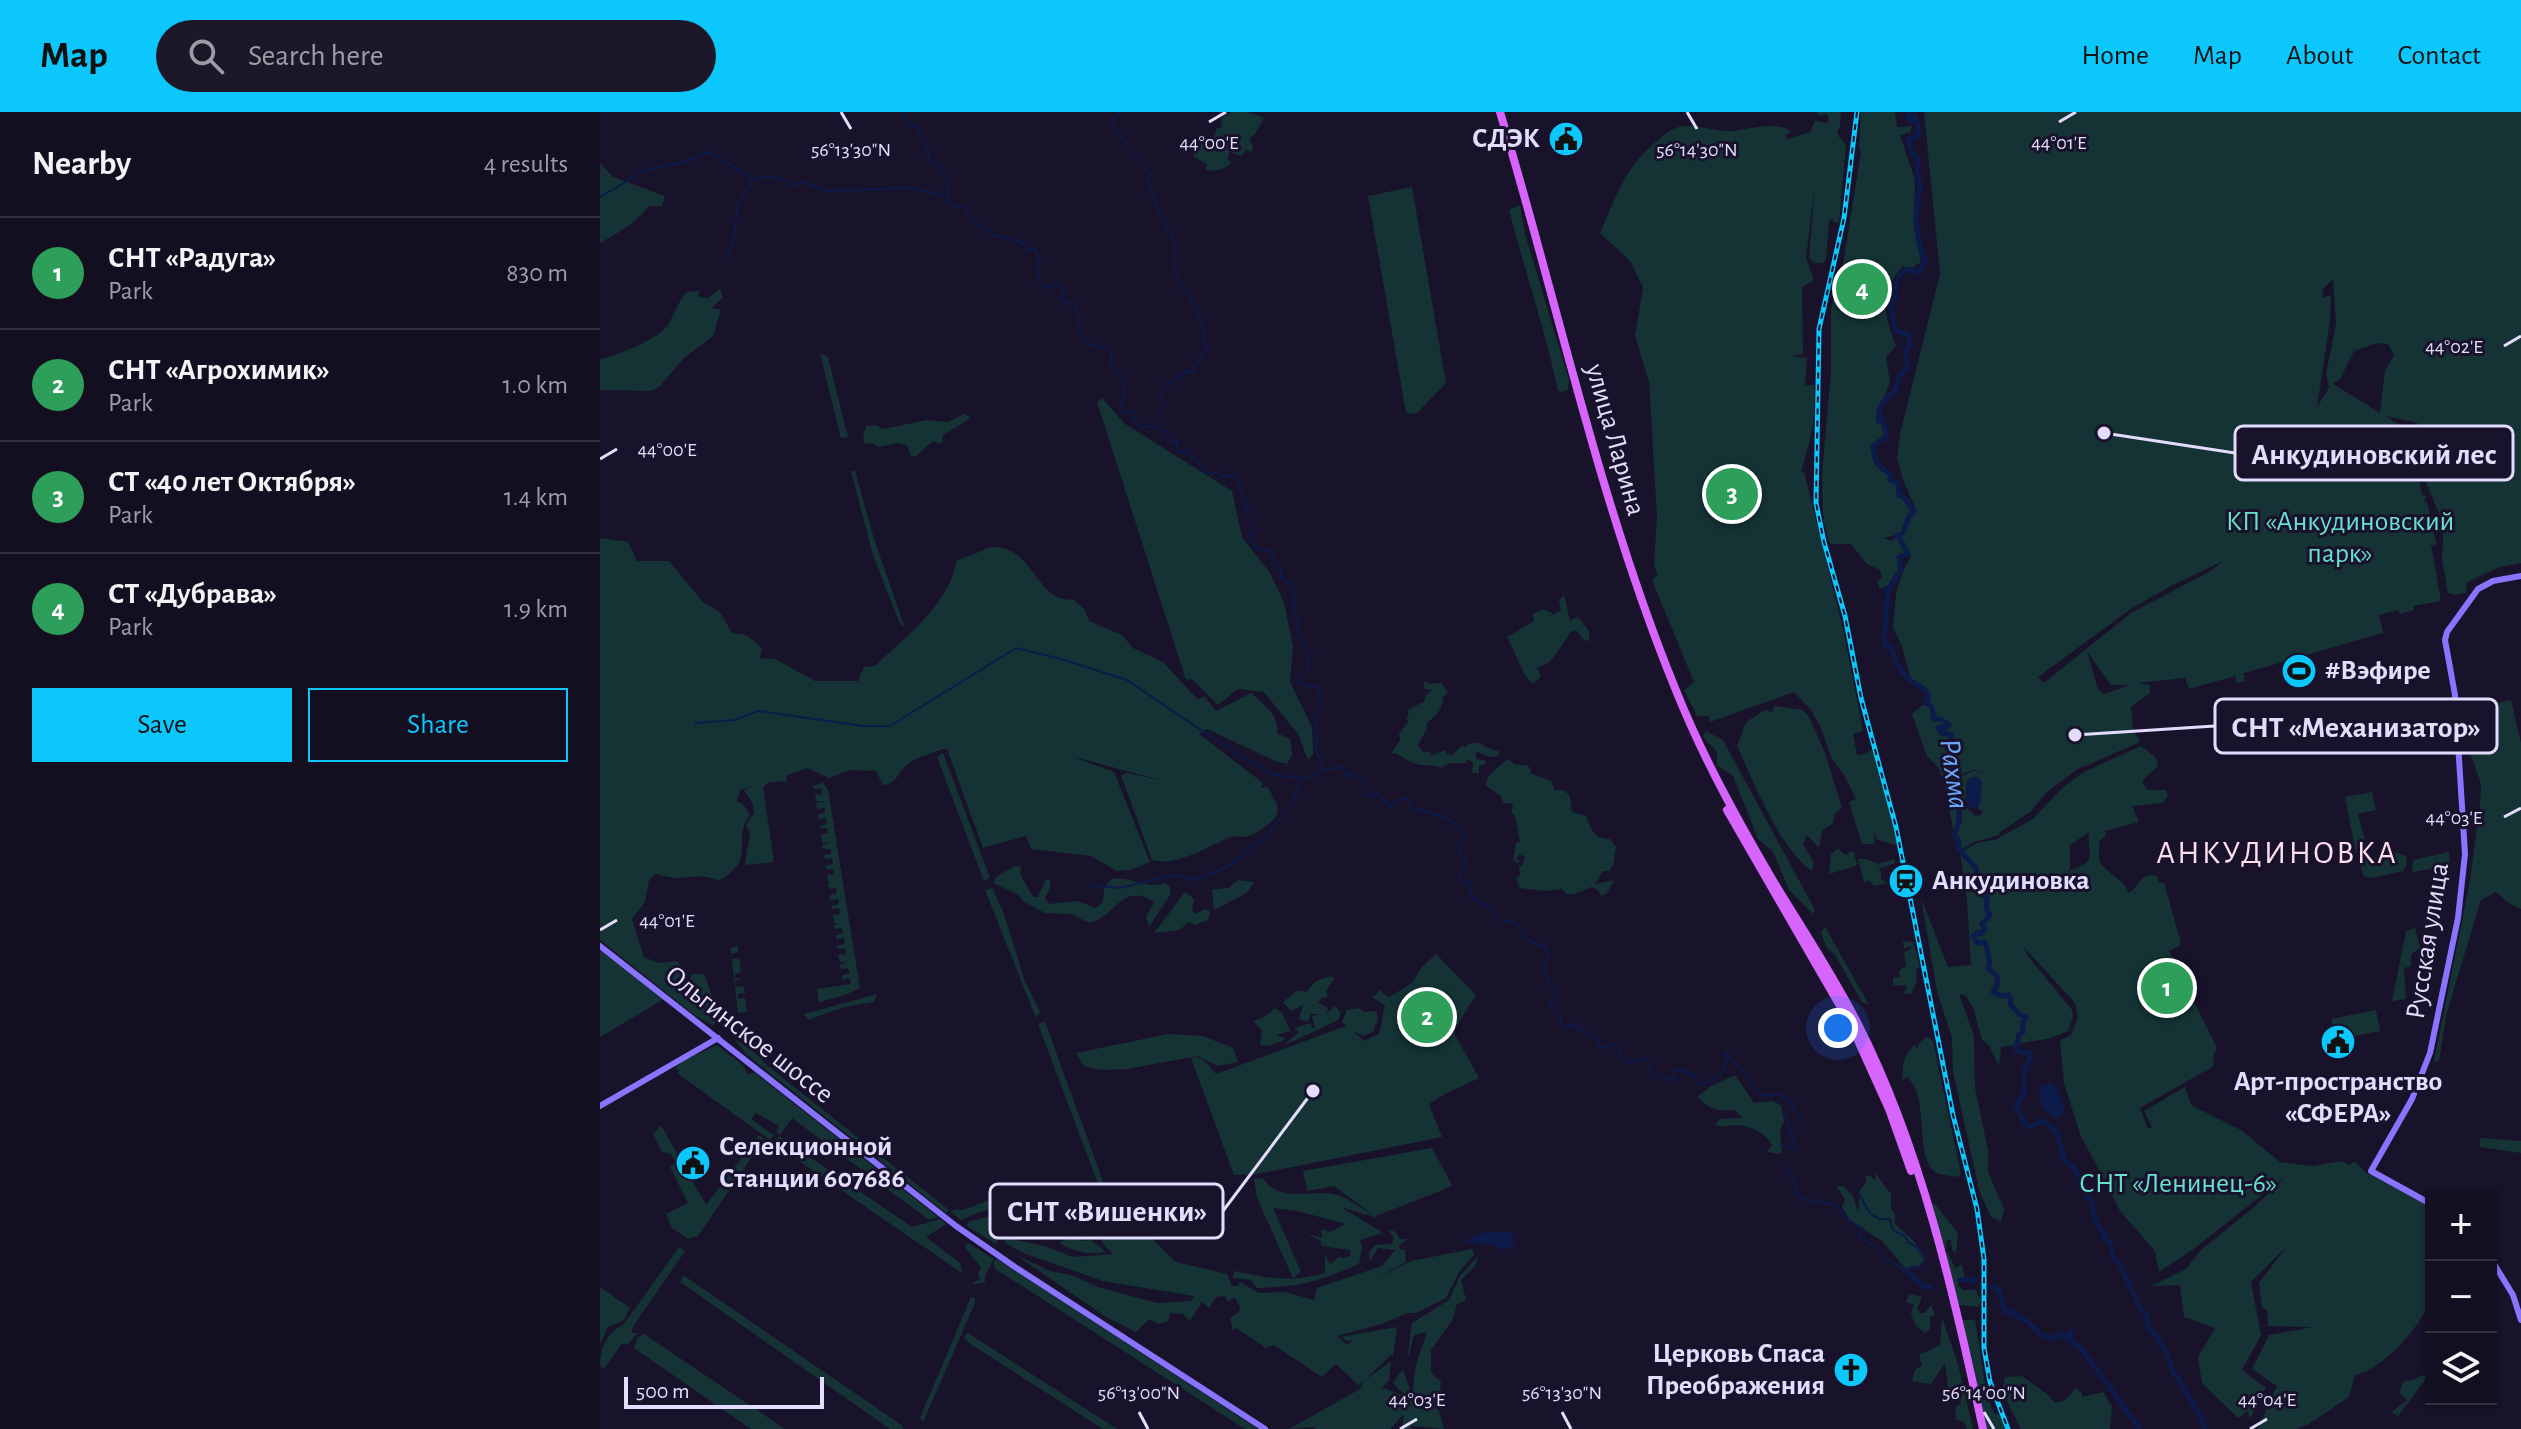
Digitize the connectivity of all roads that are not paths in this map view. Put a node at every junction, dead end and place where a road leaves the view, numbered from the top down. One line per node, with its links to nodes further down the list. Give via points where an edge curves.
1 (1498, 112): 2 (main road, улица Ларина)
2 (1628, 565): 13 (main road, via 1693,745 1767,883 1830,985 1897,1128); 13 (main road, улица Ларина, via 1713,771 1841,992 1894,1105 1936,1238)
3 (2521, 576): 7 (street, Русская улица, via 2478,589 2447,632 2465,854 2458,918 2430,1053 2412,1099)
4 (600, 946): 5 (street, Ольгинское шоссе)
5 (715, 1039): 6 (street); 12 (street, Ольгинское шоссе, via 969,1235)
6 (600, 1106)
7 (2378, 1156): 8 (street, via 2379,1171); 8 (street, Русская улица, via 2371,1171)
8 (2393, 1184): 9 (street)
9 (2425, 1201)
10 (2492, 1261): 11 (street, via 2509,1286)
11 (2521, 1320)
12 (1265, 1429)
13 (1980, 1429)

